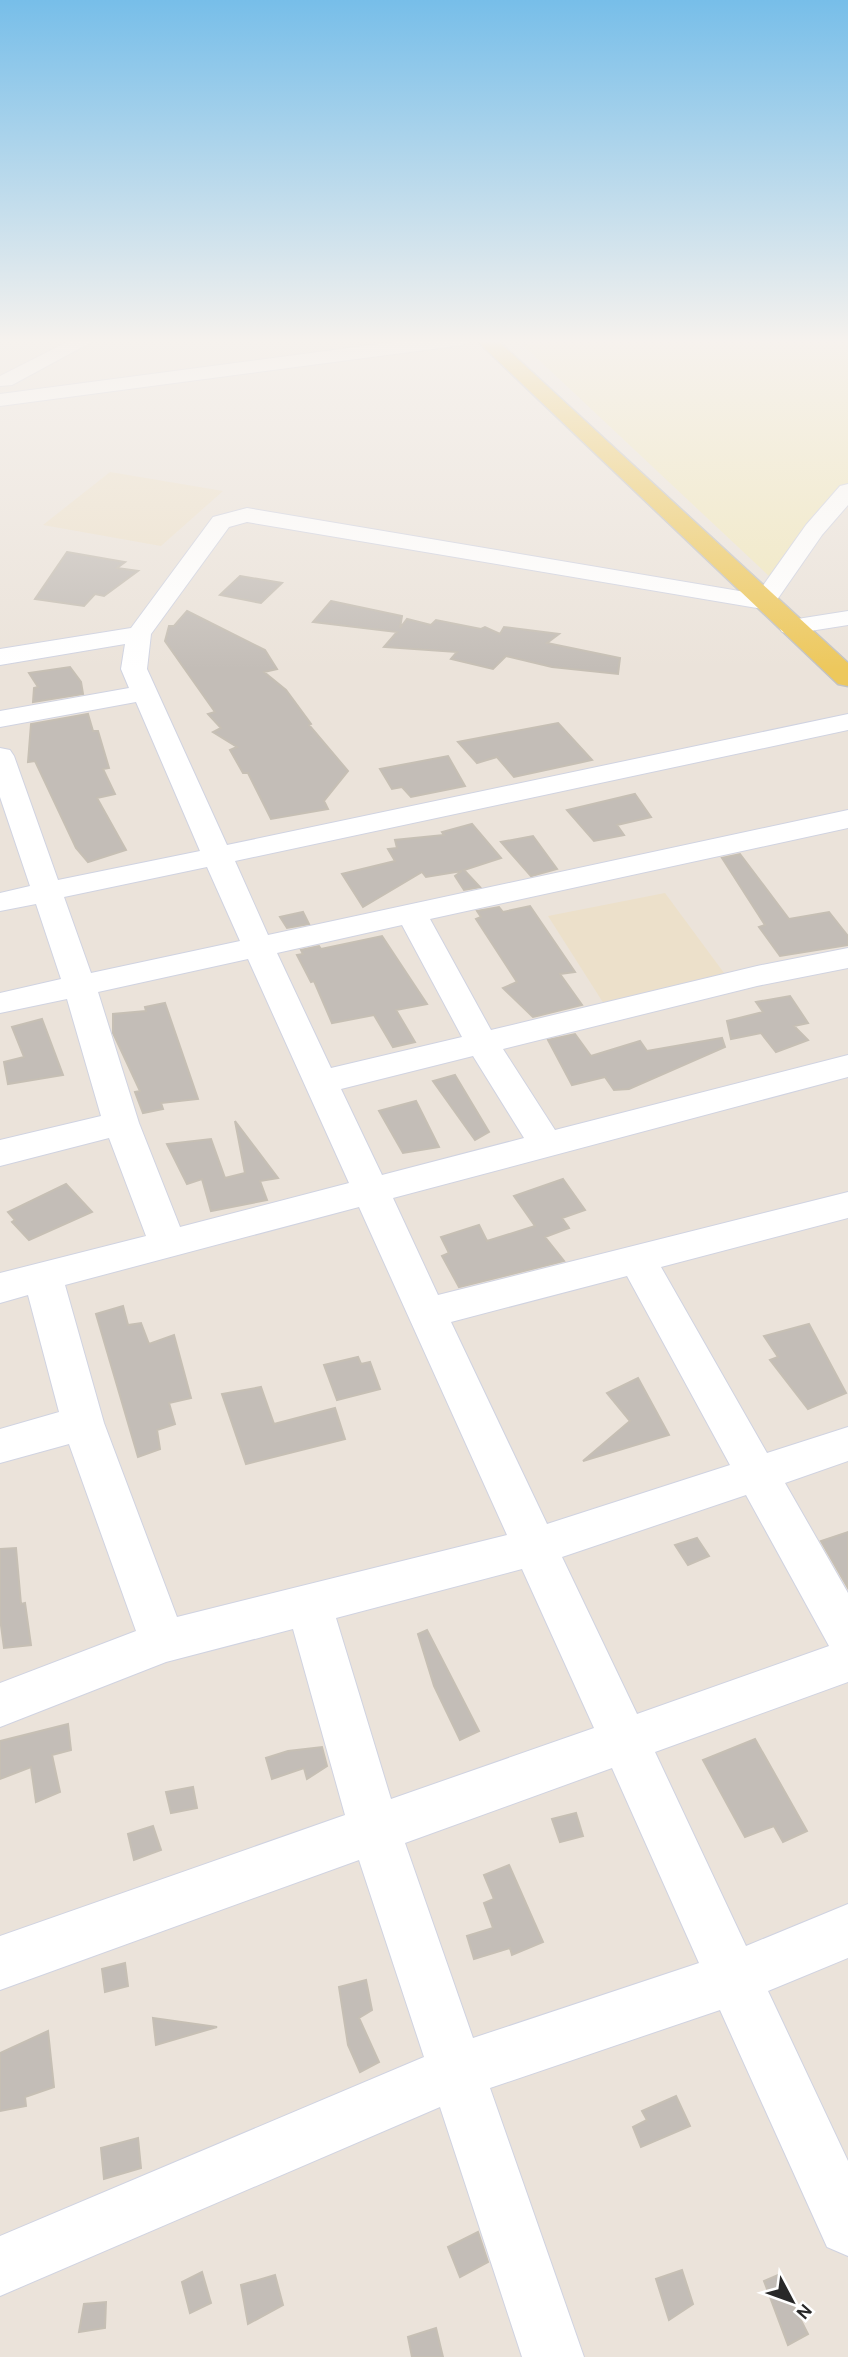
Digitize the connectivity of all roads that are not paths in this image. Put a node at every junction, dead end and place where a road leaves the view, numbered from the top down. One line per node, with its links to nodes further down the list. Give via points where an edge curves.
1 (600, 449): 3 (main road)
2 (848, 491): 3 (street)
3 (762, 602): 5 (main road); 6 (street, via 247,515 221,522)
4 (848, 618): 5 (street)
5 (791, 627): 8 (main road)
6 (139, 634): 7 (street); 9 (street, via 134,669)
7 (0, 657)
8 (848, 678)
9 (144, 693): 10 (street); 15 (street)
10 (0, 719)
11 (848, 722): 15 (street)
12 (0, 756): 14 (street)
13 (848, 819): 18 (street)
14 (11, 825): 16 (street)
15 (217, 856): 16 (street); 19 (street)
16 (48, 892): 17 (street); 21 (street)
17 (0, 902)
18 (411, 913): 19 (street); 23 (street)
19 (258, 947): 21 (street); 25 (street)
20 (848, 958): 23 (street)
21 (80, 987): 22 (street); 26 (street)
22 (0, 1003)
23 (482, 1043): 25 (street); 27 (street)
24 (848, 1066): 27 (street)
25 (321, 1082): 29 (street)
26 (121, 1123): 28 (street); 31 (street)
27 (546, 1145): 29 (street)
28 (0, 1153)
29 (371, 1191): 31 (street); 35 (street)
30 (848, 1205): 32 (street)
31 (168, 1244): 33 (street)
32 (637, 1259): 35 (street); 39 (street)
33 (43, 1277): 34 (street); 36 (street)
34 (0, 1289)
35 (427, 1313): 40 (street)
36 (83, 1423): 38 (street); 43 (street)
37 (848, 1444): 39 (street)
38 (0, 1446)
39 (757, 1474): 40 (street); 42 (street)
40 (534, 1547): 41 (street); 46 (street)
41 (309, 1605): 43 (street); 47 (street)
42 (848, 1637)
43 (163, 1642): 45 (street)
44 (848, 1661): 46 (street)
45 (0, 1705)
46 (624, 1741): 47 (street); 50 (street)
47 (375, 1830): 49 (street); 51 (street)
48 (848, 1931): 50 (street)
49 (0, 1963)
50 (734, 1979): 51 (street); 52 (street)
51 (456, 2073): 53 (street); 54 (street)
52 (848, 2226)
53 (0, 2266)
54 (552, 2357)

